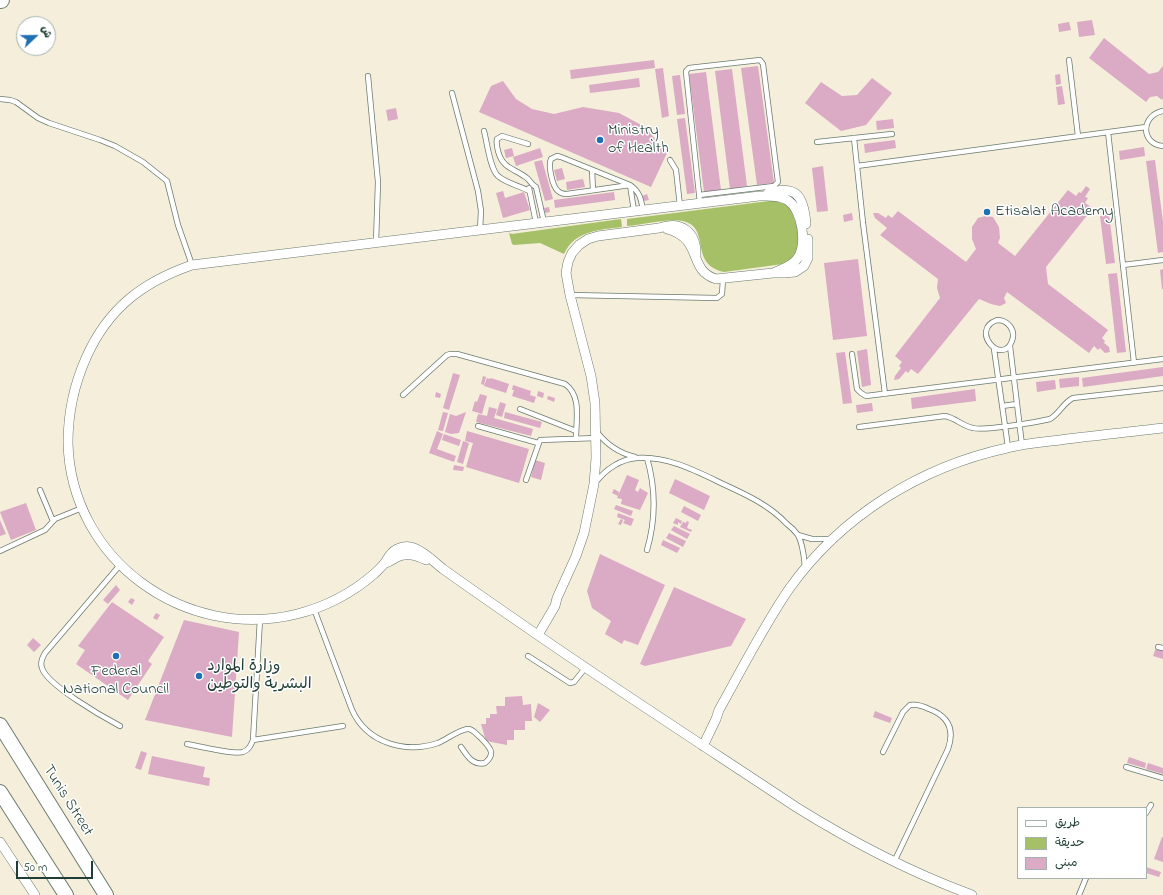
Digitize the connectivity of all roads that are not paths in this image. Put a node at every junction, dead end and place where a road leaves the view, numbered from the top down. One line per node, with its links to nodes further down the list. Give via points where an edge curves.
1 (1070, 60): 10 (lane)
2 (368, 76): 28 (lane, via 378,192)
3 (452, 93): 27 (lane, via 480,201)
4 (0, 99): 30 (lane, via 16,102 49,123 115,146 143,162 168,181 178,225)
5 (1163, 111): 6 (lane, via 1153,114)
6 (1146, 127): 8 (lane); 14 (lane, via 1151,141)
7 (484, 131): 20 (lane, via 496,174)
8 (1108, 132): 10 (lane); 31 (lane)
9 (892, 134): 11 (lane)
10 (1078, 136): 16 (lane)
11 (854, 138): 12 (lane); 16 (lane)
12 (817, 142)
13 (528, 144): 19 (lane, via 502,136 496,141 504,164 528,179)
14 (1163, 146)
15 (670, 160): 24 (lane, via 676,170)
16 (857, 166): 42 (lane)
17 (592, 170): 18 (lane); 21 (lane); 21 (lane, via 557,156 550,162 557,191 567,194)
18 (630, 185): 21 (lane); 25 (lane); 25 (lane, via 639,194)
19 (532, 186): 20 (lane); 26 (lane, via 537,190)
20 (529, 190): 26 (lane)
21 (593, 190)
22 (755, 194): 23 (street); 23 (lane, via 778,182 763,62 758,60 689,68 686,71); 32 (street, via 781,190 797,195 803,202 804,230 809,254 807,262 795,272)
23 (699, 199): 24 (street)
24 (680, 206): 25 (street)
25 (639, 211): 26 (street)
26 (540, 223): 27 (street)
27 (480, 230): 28 (street)
28 (376, 243): 30 (street)
29 (1163, 260): 31 (lane)
30 (192, 265): 63 (street, via 153,281 135,293 105,324 93,342 77,380 69,423 70,466)
31 (1123, 265): 38 (lane)
32 (723, 279): 33 (lane, via 722,294 717,298); 33 (street, via 710,277 697,262 696,248 690,233 676,225 667,225 598,236 579,245 572,253 566,273)
33 (570, 296): 53 (street, via 591,376)
34 (1010, 346): 35 (lane, via 1003,350); 35 (lane, via 1013,338 1012,328 1005,321 997,320 990,324 986,332 988,342); 39 (lane)
35 (994, 349): 40 (lane)
36 (852, 354): 42 (lane, via 857,389 866,396)
37 (1163, 359): 38 (lane)
38 (1134, 363): 39 (lane)
39 (1014, 378): 40 (lane); 44 (lane)
40 (998, 380): 42 (lane); 45 (lane)
41 (1163, 388): 47 (lane, via 1074,398 1065,403 1050,419)
42 (885, 394)
43 (403, 395): 52 (lane, via 447,355 454,353 565,384 572,390 576,399)
44 (1017, 404): 45 (lane); 47 (lane)
45 (1002, 406): 49 (lane)
46 (520, 409): 52 (lane)
47 (1020, 424): 49 (lane); 56 (lane)
48 (478, 426): 55 (lane)
49 (1005, 426): 50 (lane, via 974,429 945,416); 57 (lane)
50 (859, 427)
51 (1163, 428): 56 (street)
52 (576, 431): 54 (lane)
53 (597, 435): 54 (lane); 58 (lane, via 617,450); 61 (street)
54 (576, 438): 55 (lane, via 541,439)
55 (538, 443): 60 (lane)
56 (1022, 445): 57 (street)
57 (1008, 447): 66 (street, via 950,464 914,480 885,497)
58 (636, 458): 59 (lane); 61 (lane, via 616,464)
59 (647, 458): 65 (lane, via 683,466 759,501 776,512); 67 (lane, via 653,484 655,511)
60 (526, 480)
61 (594, 484): 73 (street, via 584,533 574,562 557,598 550,605)
62 (40, 490): 64 (lane)
63 (82, 508): 64 (lane); 69 (street, via 92,529)
64 (53, 521): 68 (lane, via 45,530)
65 (798, 535): 66 (lane, via 812,539); 70 (lane)
66 (833, 539): 70 (street)
67 (647, 550)
68 (0, 551)
69 (120, 565): 72 (street, via 150,589 184,607 221,617); 77 (lane, via 45,653 41,662 44,672 70,695)
70 (805, 570): 81 (street, via 772,617 719,710 712,717)
71 (314, 609): 72 (street, via 278,618); 73 (street, via 344,595 372,575 392,552 406,546 417,549); 82 (lane, via 352,710 366,731 378,739 416,747 438,743 469,729 487,744 490,756 485,763 476,764)
72 (260, 619): 79 (lane)
73 (535, 633): 75 (street)
74 (528, 656): 75 (lane, via 570,683 574,682)
75 (586, 667): 81 (street)
76 (0, 725): 94 (main road, Tunis Street)
77 (120, 726)
78 (343, 726): 79 (lane)
79 (253, 740): 80 (lane, via 249,749 240,752)
80 (187, 744)
81 (700, 744): 90 (street, via 828,827)
82 (461, 746)
83 (883, 752): 90 (lane, via 903,712 910,705 920,705 939,713 949,726 951,738 948,749)
84 (1126, 767): 85 (lane)
85 (1163, 778)
86 (0, 792): 93 (main road)
87 (1151, 805): 88 (lane)
88 (1147, 811)
89 (0, 842): 92 (street)
90 (894, 862): 95 (street)
91 (1086, 879): 96 (lane)
92 (33, 894)
93 (66, 895)
94 (106, 895)
95 (972, 895)
96 (1079, 895)

